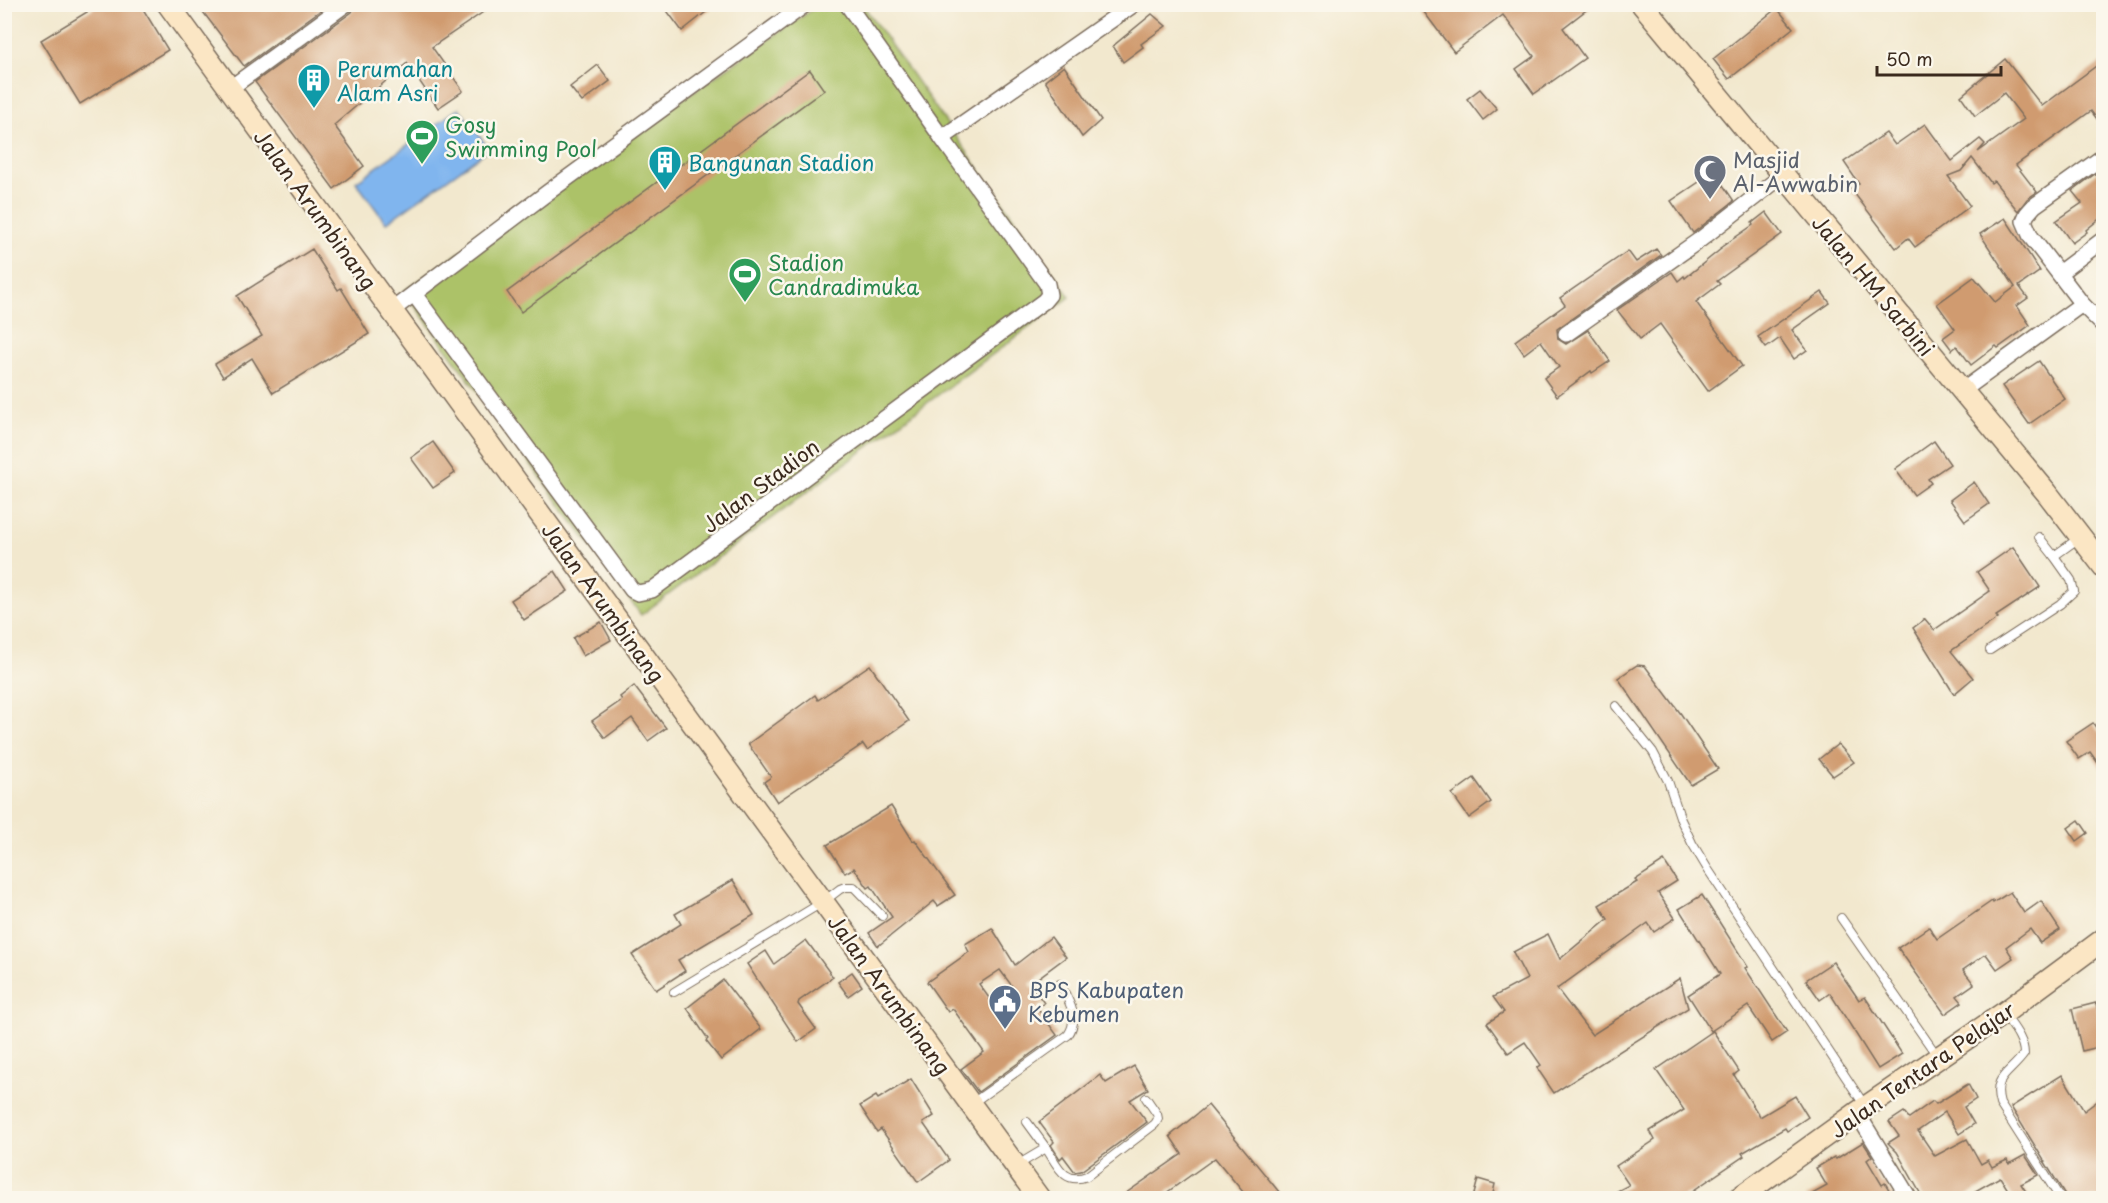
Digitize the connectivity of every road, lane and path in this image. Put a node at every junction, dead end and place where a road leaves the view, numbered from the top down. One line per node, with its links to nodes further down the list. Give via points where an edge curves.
1 (168, 4): 7 (main road, Jalan Arumbinang)
2 (346, 4): 7 (street)
3 (806, 4): 13 (street)
4 (848, 4): 8 (street, Jalan Stadion)
5 (1134, 4): 8 (street)
6 (1642, 4): 10 (main road, Jalan HM Sarbini)
7 (229, 89): 15 (main road, Jalan Arumbinang)
8 (942, 138): 13 (street, Jalan Stadion, via 1047,284 1049,295 652,590 632,590)
9 (2103, 156): 12 (street, via 2050,194 2024,221 2031,237)
10 (1783, 175): 17 (street, via 1701,239); 18 (main road, Jalan HM Sarbini)
11 (2103, 239): 12 (street)
12 (2059, 273): 14 (street)
13 (414, 294): 15 (street)
14 (2082, 304): 16 (street); 18 (street)
15 (391, 311): 25 (main road, Jalan Arumbinang)
16 (2103, 326)
17 (1566, 334)
18 (1962, 391): 20 (main road, Jalan HM Sarbini)
19 (2039, 537): 21 (lane)
20 (2081, 537): 21 (lane); 22 (main road, Jalan HM Sarbini)
21 (2054, 556): 23 (lane, via 2074,591)
22 (2103, 567)
23 (1990, 650)
24 (1616, 706): 35 (lane, via 1653,752 1688,835 1707,868)
25 (823, 902): 26 (lane, via 840,889 854,887); 30 (lane); 34 (main road, Jalan Arumbinang)
26 (882, 916)
27 (1841, 918): 32 (lane)
28 (2102, 946): 31 (main road, Jalan Tentara Pelajar)
29 (1060, 984): 34 (lane, via 1075,1018 1068,1035)
30 (674, 992)
31 (2004, 1013): 32 (main road, Jalan Tentara Pelajar); 42 (lane, via 2020,1038 2024,1054 1998,1083 2000,1104)
32 (1938, 1058): 35 (main road, Jalan Tentara Pelajar)
33 (1146, 1098): 37 (lane, via 1157,1114 1155,1124 1087,1176 1068,1178)
34 (970, 1105): 38 (main road, Jalan Arumbinang)
35 (1862, 1110): 40 (main road, Jalan Tentara Pelajar); 41 (street)
36 (1027, 1122): 37 (lane)
37 (1046, 1148): 38 (lane)
38 (1015, 1167): 39 (main road, Jalan Arumbinang)
39 (1039, 1198)
40 (1739, 1198)
41 (1909, 1198)
42 (2060, 1198)

